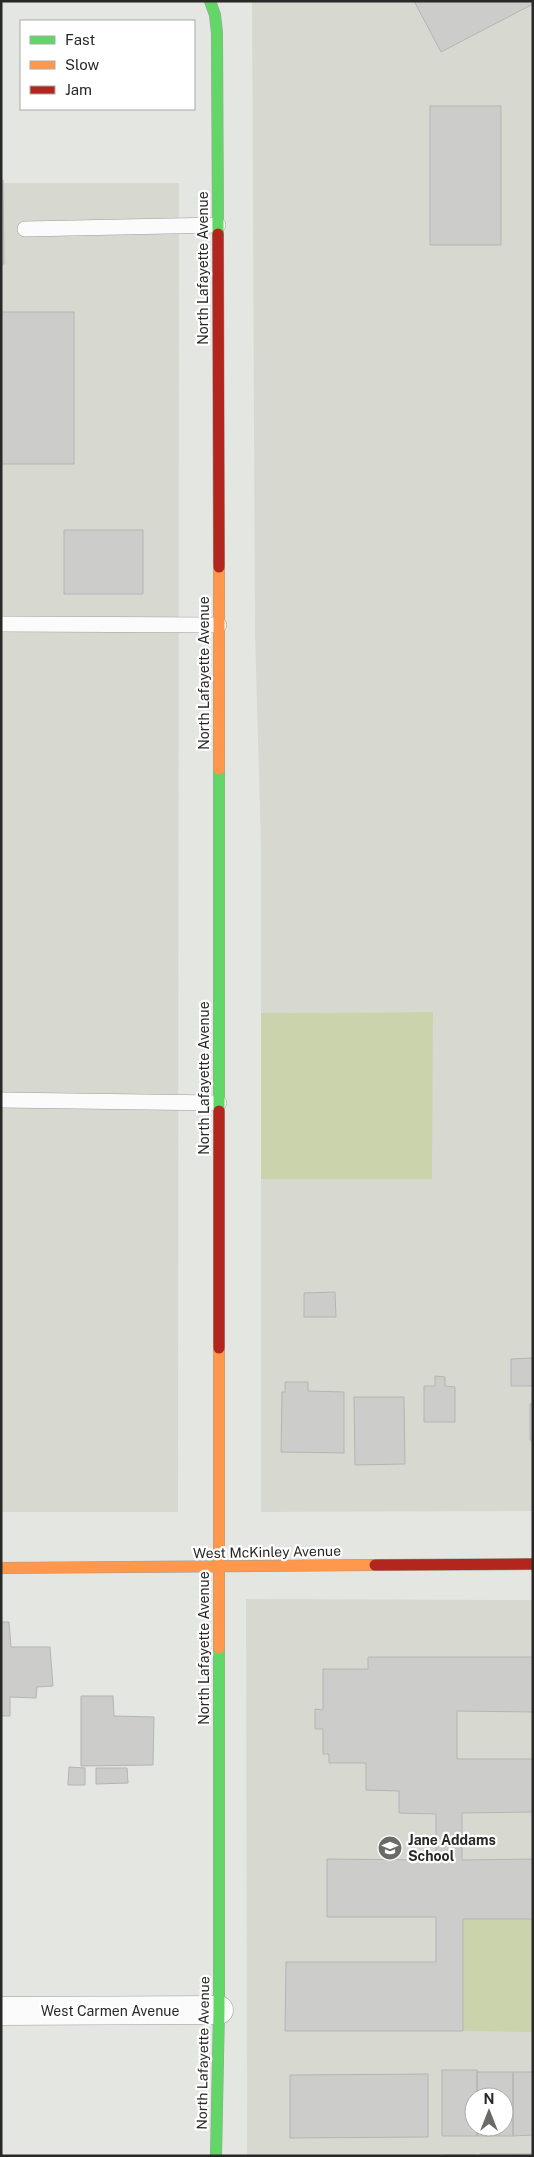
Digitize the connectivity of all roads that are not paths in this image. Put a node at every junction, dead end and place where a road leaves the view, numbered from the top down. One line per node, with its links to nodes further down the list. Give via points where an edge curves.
1 (210, 1): 2 (street, North Lafayette Avenue, via 217,32)
2 (218, 225): 3 (lane); 5 (street, North Lafayette Avenue)
3 (25, 229)
4 (1, 624): 5 (lane)
5 (219, 625): 7 (street, North Lafayette Avenue)
6 (1, 1100): 7 (lane)
7 (219, 1104): 10 (street, North Lafayette Avenue)
8 (533, 1564): 10 (street, West McKinley Avenue)
9 (1, 1568): 10 (street, West McKinley Avenue)
10 (219, 1568): 11 (street, North Lafayette Avenue)
11 (219, 2010): 12 (street, West Carmen Avenue); 13 (street, North Lafayette Avenue)
12 (1, 2012)
13 (216, 2156)

